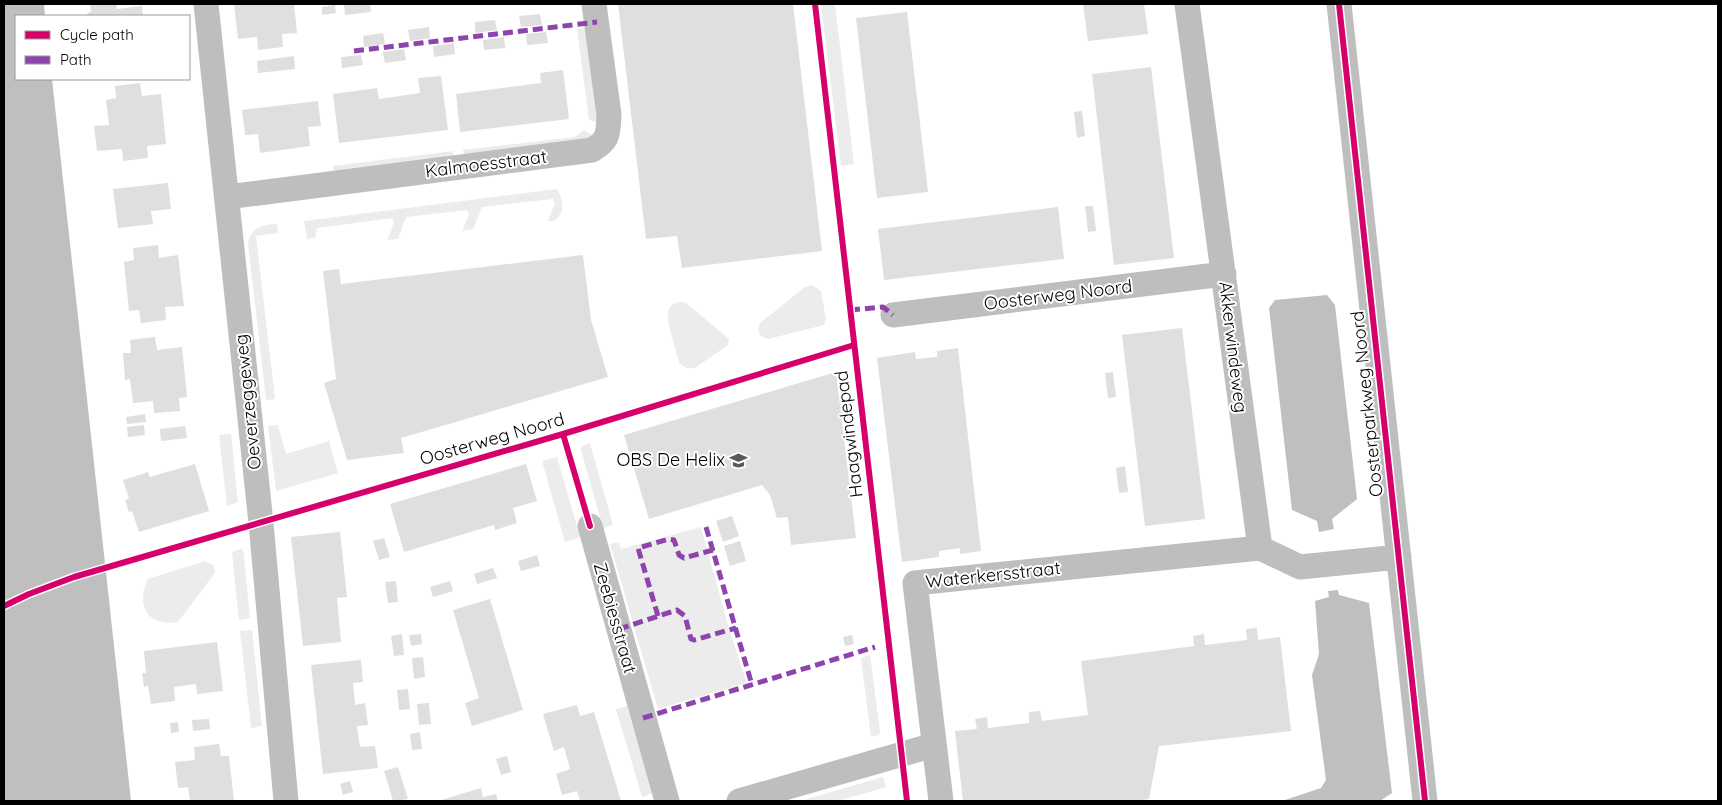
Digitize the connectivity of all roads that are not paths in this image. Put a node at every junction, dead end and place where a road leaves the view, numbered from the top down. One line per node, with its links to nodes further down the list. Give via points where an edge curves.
1 (206, 4): 5 (street, Oeverzeggeweg)
2 (594, 4): 5 (street, Kalmoesstraat, via 609,115 608,132 602,143 592,150)
3 (1187, 4): 6 (street, Akkerwindeweg)
4 (1339, 4): 10 (street, Oosterparkweg Noord)
5 (227, 197): 12 (street, Oeverzeggeweg)
6 (1224, 274): 7 (street, Oosterweg Noord); 9 (street, Akkerwindeweg)
7 (893, 315)
8 (590, 526): 13 (street, Zeebiesstraat)
9 (1260, 548): 10 (street, via 1300,567); 11 (street, Waterkersstraat, via 915,583)
10 (1399, 557): 16 (street, Oosterparkweg Noord)
11 (934, 745): 14 (street); 15 (street, Waterkersstraat)
12 (286, 801)
13 (667, 801)
14 (739, 801)
15 (942, 801)
16 (1425, 801)

